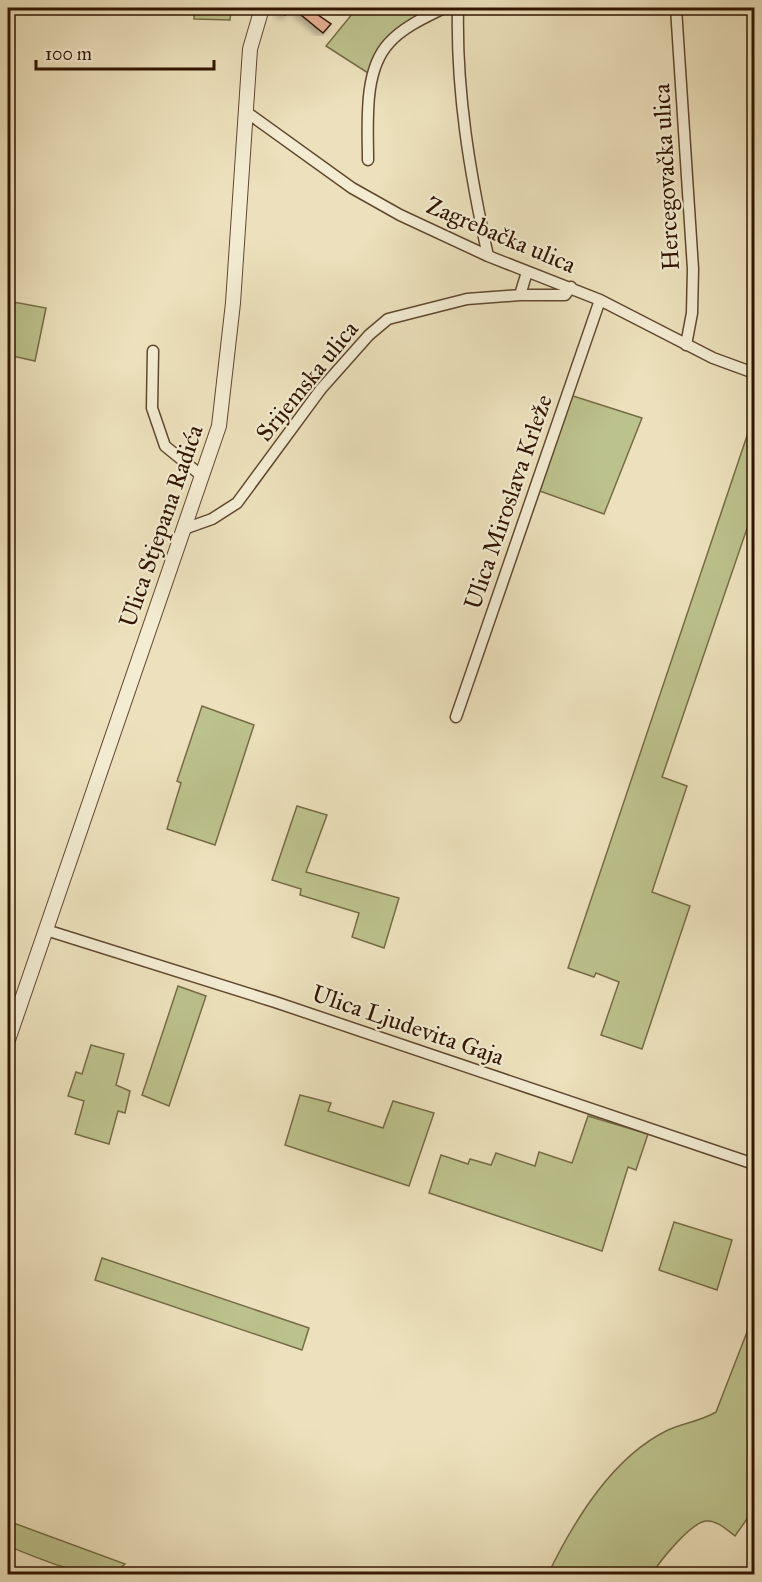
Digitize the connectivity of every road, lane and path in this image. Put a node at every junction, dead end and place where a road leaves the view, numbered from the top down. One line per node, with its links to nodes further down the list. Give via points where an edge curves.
1 (262, 8): 5 (street, Ulica Stjepana Radića, via 252,36)
2 (444, 8): 6 (street, via 398,34 380,55 369,104)
3 (458, 8): 7 (street, via 459,90)
4 (676, 8): 12 (street, Hercegovačka ulica, via 693,269 692,313)
5 (244, 111): 7 (street, Zagrebačka ulica, via 352,188); 15 (street, Ulica Stjepana Radića, via 233,303 219,426)
6 (368, 160)
7 (488, 256): 8 (street, Zagrebačka ulica)
8 (527, 272): 9 (street, Zagrebačka ulica); 10 (street)
9 (571, 287): 10 (street, Srijemska ulica, via 565,295); 11 (street, Zagrebačka ulica)
10 (520, 295): 16 (street, Srijemska ulica, via 467,299 397,315 382,323 321,389 237,503 212,519)
11 (600, 300): 12 (street, Zagrebačka ulica); 17 (street, Ulica Miroslava Krleže)
12 (686, 345): 14 (street, Zagrebačka ulica)
13 (153, 351): 15 (street, via 152,408 165,446)
14 (754, 373)
15 (202, 476): 16 (street, Ulica Stjepana Radića)
16 (184, 529): 18 (street, Ulica Stjepana Radića)
17 (456, 717)
18 (46, 930): 19 (street, Ulica Stjepana Radića); 20 (street, Ulica Ljudevita Gaja, via 275,1002)
19 (8, 1040)
20 (754, 1164)

